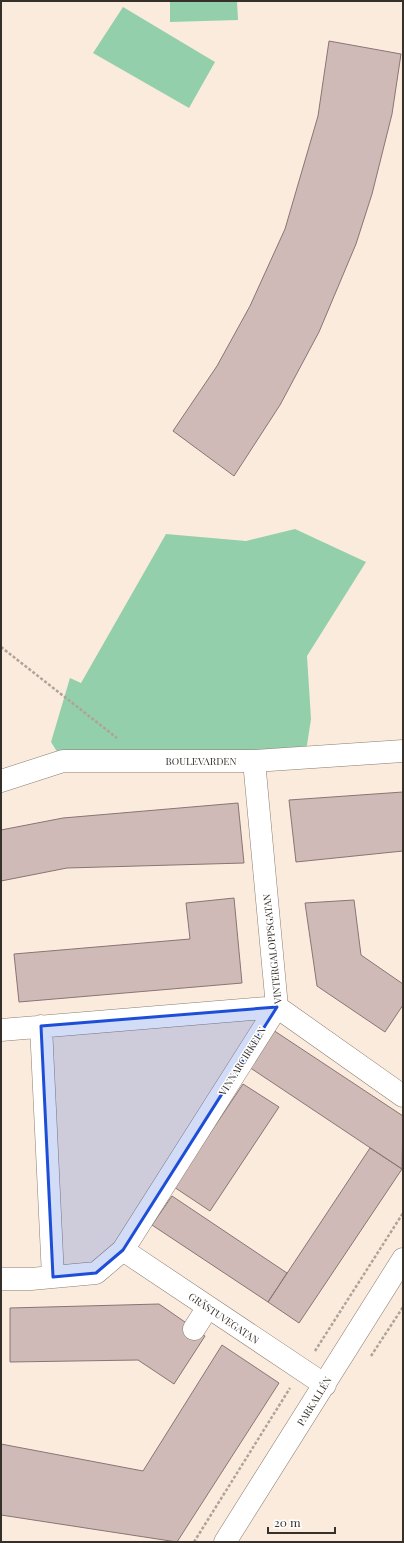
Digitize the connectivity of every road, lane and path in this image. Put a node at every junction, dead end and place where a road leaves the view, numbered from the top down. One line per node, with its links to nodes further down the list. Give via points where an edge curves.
1 (1, 647): 2 (path)
2 (121, 740)
3 (403, 751): 4 (street, BOULEVARDEN)
4 (254, 761): 5 (street, BOULEVARDEN, via 63,762); 6 (street, VINTERGALOPPSGATAN)
5 (1, 781)
6 (276, 1007): 7 (street); 9 (street, VINTERGALOPPSGATAN); 10 (street, VINNARCIRKELN)
7 (41, 1026): 8 (street); 12 (street)
8 (1, 1030)
9 (403, 1096)
10 (123, 1250): 12 (street, VINNARCIRKELN, via 96,1272); 14 (street, GRÄSTUVEGATAN)
11 (403, 1259): 16 (street, PARKALLÉN)
12 (54, 1277): 13 (street, VINNARCIRKELN)
13 (1, 1279)
14 (208, 1307): 15 (street); 16 (street, GRÄSTUVEGATAN)
15 (194, 1329)
16 (325, 1385): 17 (street, PARKALLÉN)
17 (225, 1542)

